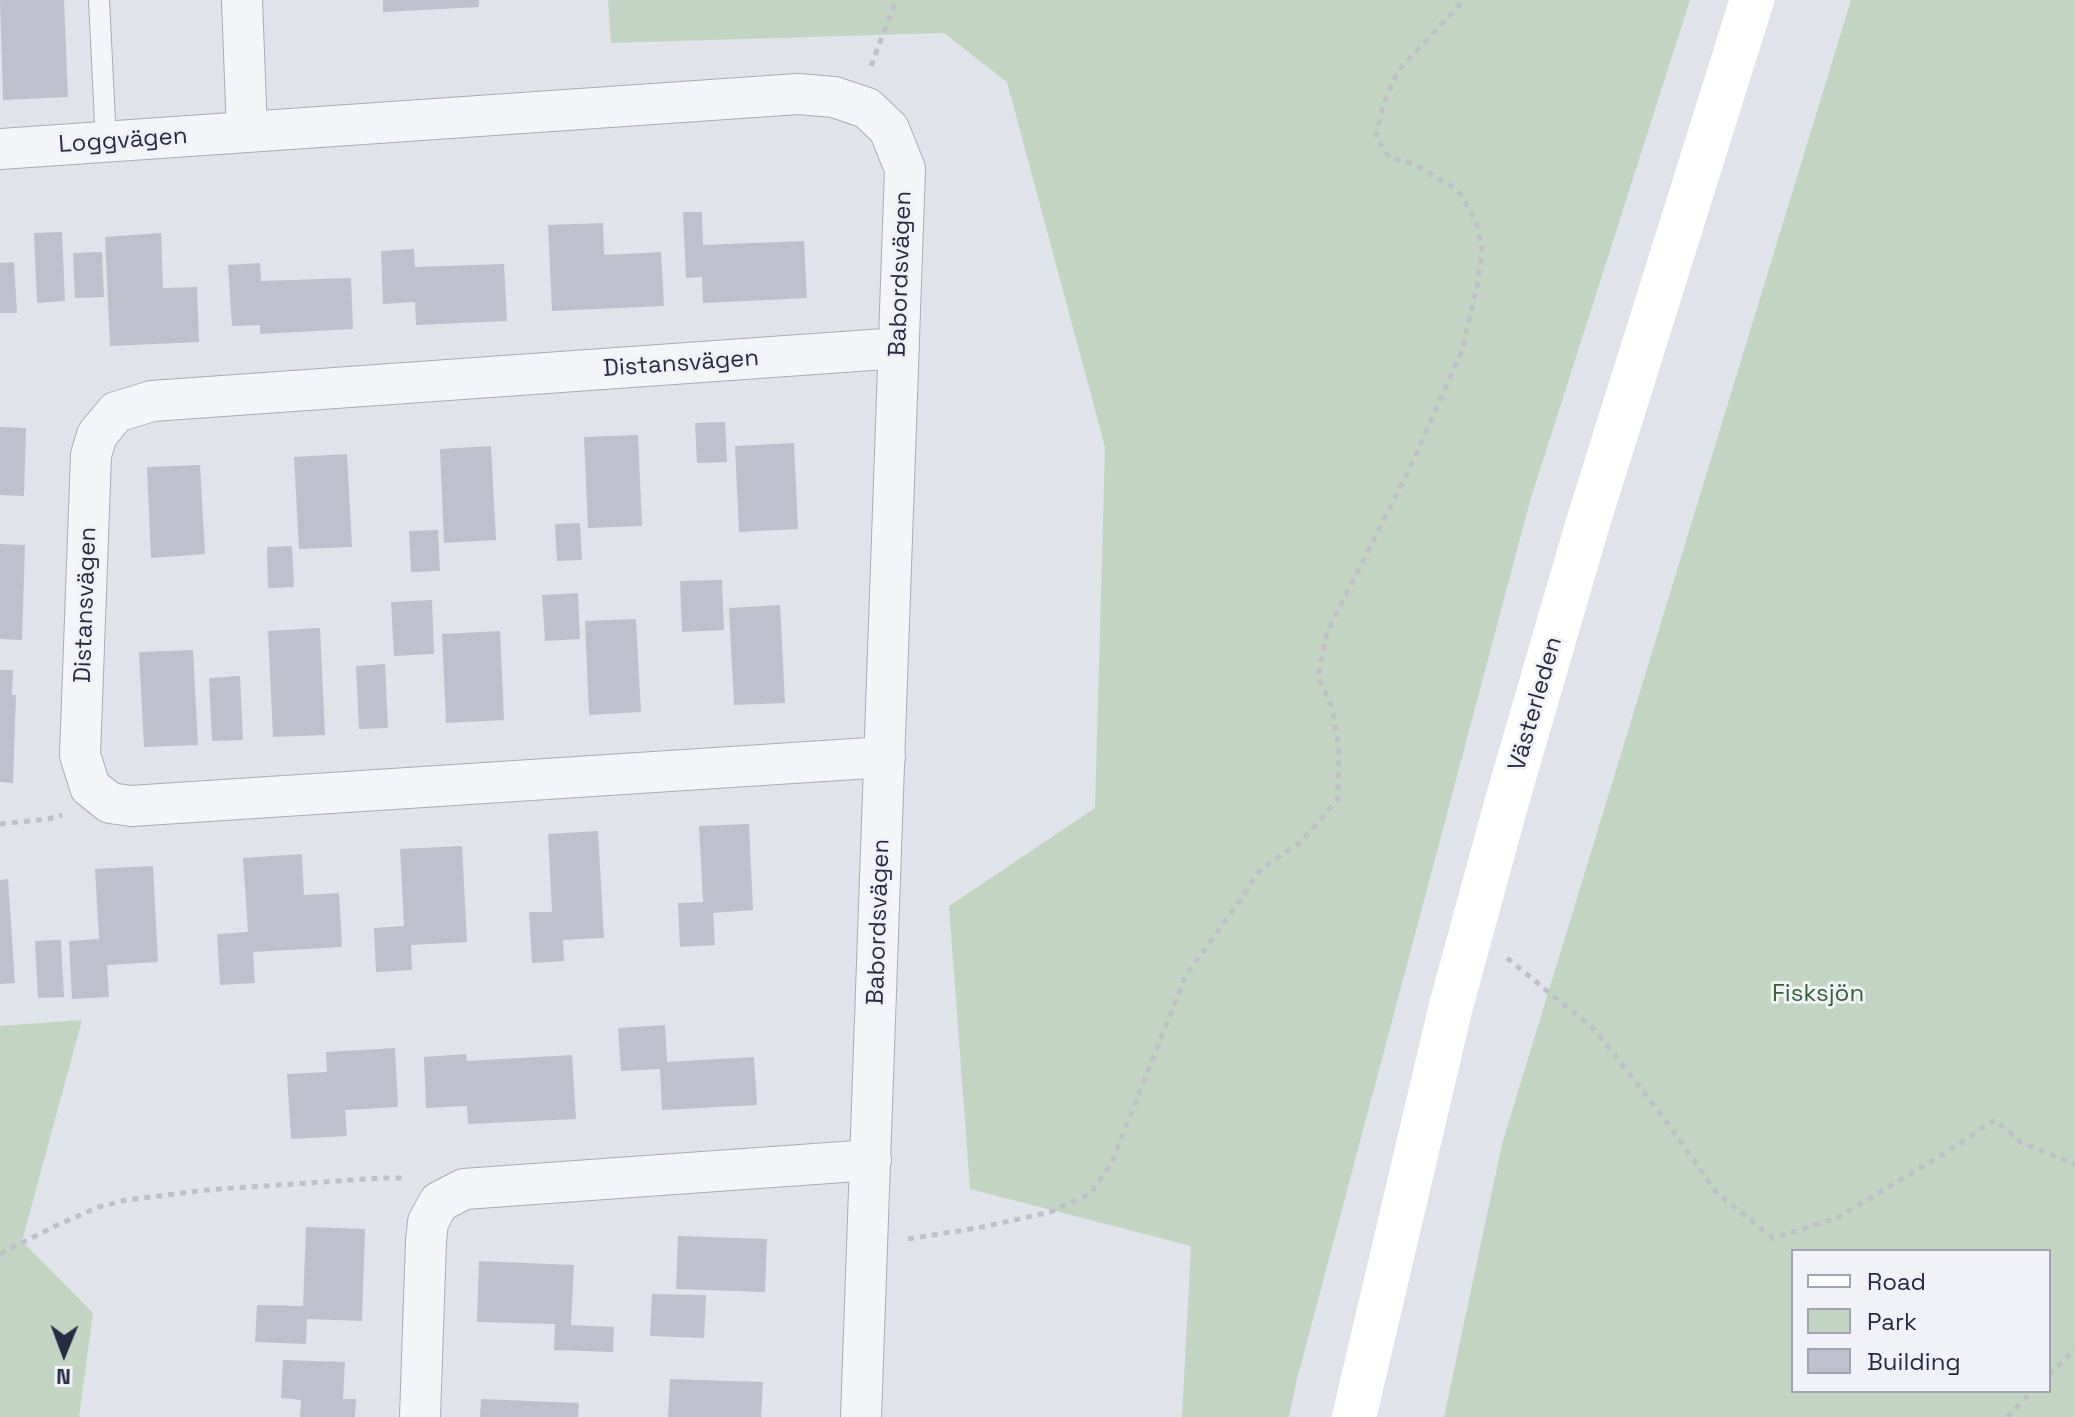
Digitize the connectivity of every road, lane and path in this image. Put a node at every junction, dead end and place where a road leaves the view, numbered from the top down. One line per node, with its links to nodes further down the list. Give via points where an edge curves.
1 (99, 0): 8 (lane)
2 (242, 0): 7 (street)
3 (896, 0): 6 (path)
4 (1464, 0): 18 (path, via 1398,71 1376,137 1389,157 1414,164 1460,194 1476,221 1482,246 1462,351 1327,632 1318,677 1332,707 1339,748 1338,799 1301,842 1261,869 1186,975 1112,1162 1090,1194 1050,1212)
5 (1752, 0): 14 (street, Västerleden, via 1587,526)
6 (856, 105): 7 (street, Babordsvägen, via 798,94); 10 (street, Babordsvägen, via 867,108 889,129 905,169)
7 (247, 132): 8 (street, Loggvägen)
8 (106, 142): 9 (street, Loggvägen)
9 (0, 149)
10 (899, 348): 11 (street, Babordsvägen); 12 (street, Distansvägen, via 152,401 116,412 97,435 91,455 80,755 90,787)
11 (885, 757): 12 (street, via 131,806); 15 (street, Babordsvägen)
12 (110, 803): 13 (path, via 48,819)
13 (0, 824)
14 (1469, 941): 16 (path, via 1503,955 1595,1030 1716,1192 1773,1238 1837,1218 1995,1120 2022,1143); 25 (street, Västerleden)
15 (871, 1160): 17 (street); 18 (street, Babordsvägen)
16 (2075, 1164)
17 (464, 1189): 19 (path, via 418,1178 381,1178 126,1200 84,1213); 23 (street, via 439,1202 428,1222)
18 (867, 1245): 24 (street, Babordsvägen)
19 (0, 1254)
20 (2075, 1349): 21 (path)
21 (2051, 1373)
22 (2031, 1393): 26 (path)
23 (420, 1417)
24 (861, 1417)
25 (1354, 1417)
26 (2007, 1417)

